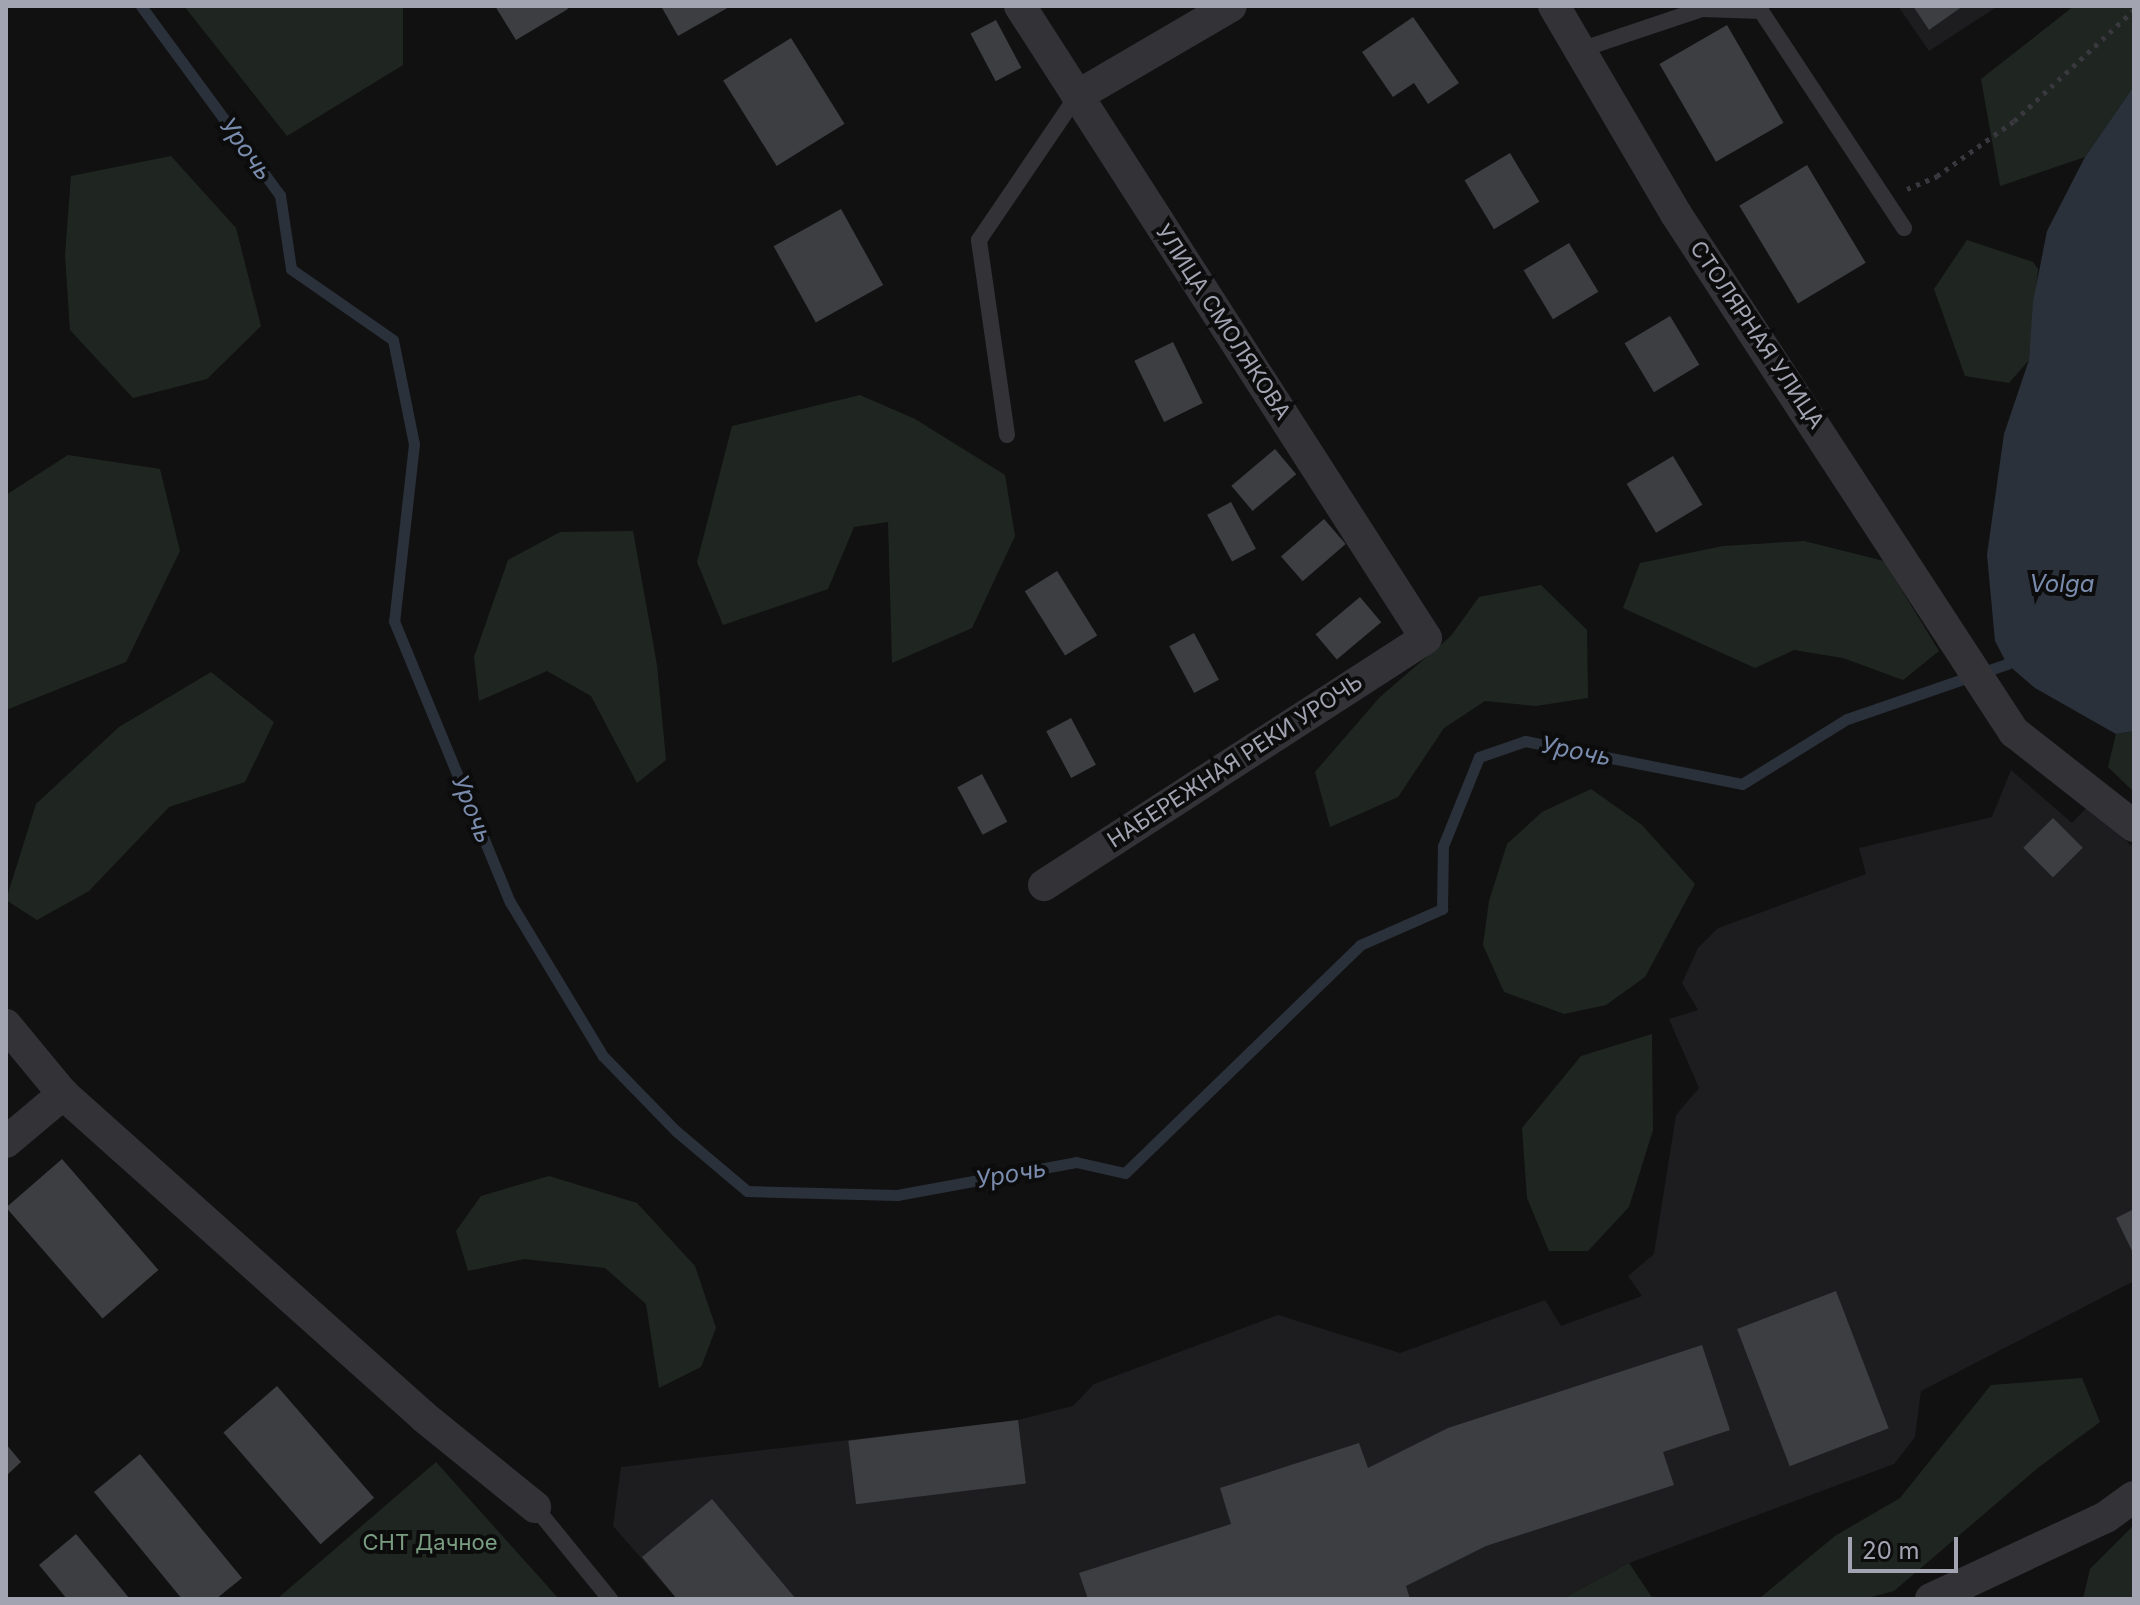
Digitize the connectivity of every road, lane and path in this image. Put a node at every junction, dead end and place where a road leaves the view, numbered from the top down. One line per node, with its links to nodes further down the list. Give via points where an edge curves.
1 (1020, 6): 6 (street, УЛИЦА СМОЛЯКОВА)
2 (1231, 6): 6 (street)
3 (1554, 6): 5 (street, СТОЛЯРНАЯ УЛИЦА)
4 (2134, 10): 7 (path, via 2014,121 1937,176)
5 (1580, 50): 7 (lane, via 1702,9 1761,11); 11 (street, СТОЛЯРНАЯ УЛИЦА, via 1676,214 2014,732)
6 (1077, 96): 9 (lane, via 979,240); 10 (street, УЛИЦА СМОЛЯКОВА)
7 (1884, 198): 8 (lane)
8 (1904, 228)
9 (1007, 435)
10 (1426, 638): 12 (street, НАБЕРЕЖНАЯ РЕКИ УРОЧЬ)
11 (2134, 826)
12 (1044, 885)
13 (6, 1025): 14 (street)
14 (63, 1094): 15 (street); 17 (street, via 424,1417)
15 (6, 1142)
16 (2134, 1497): 19 (street, via 2106,1517)
17 (535, 1507): 18 (lane)
18 (610, 1599)
19 (1931, 1599)

